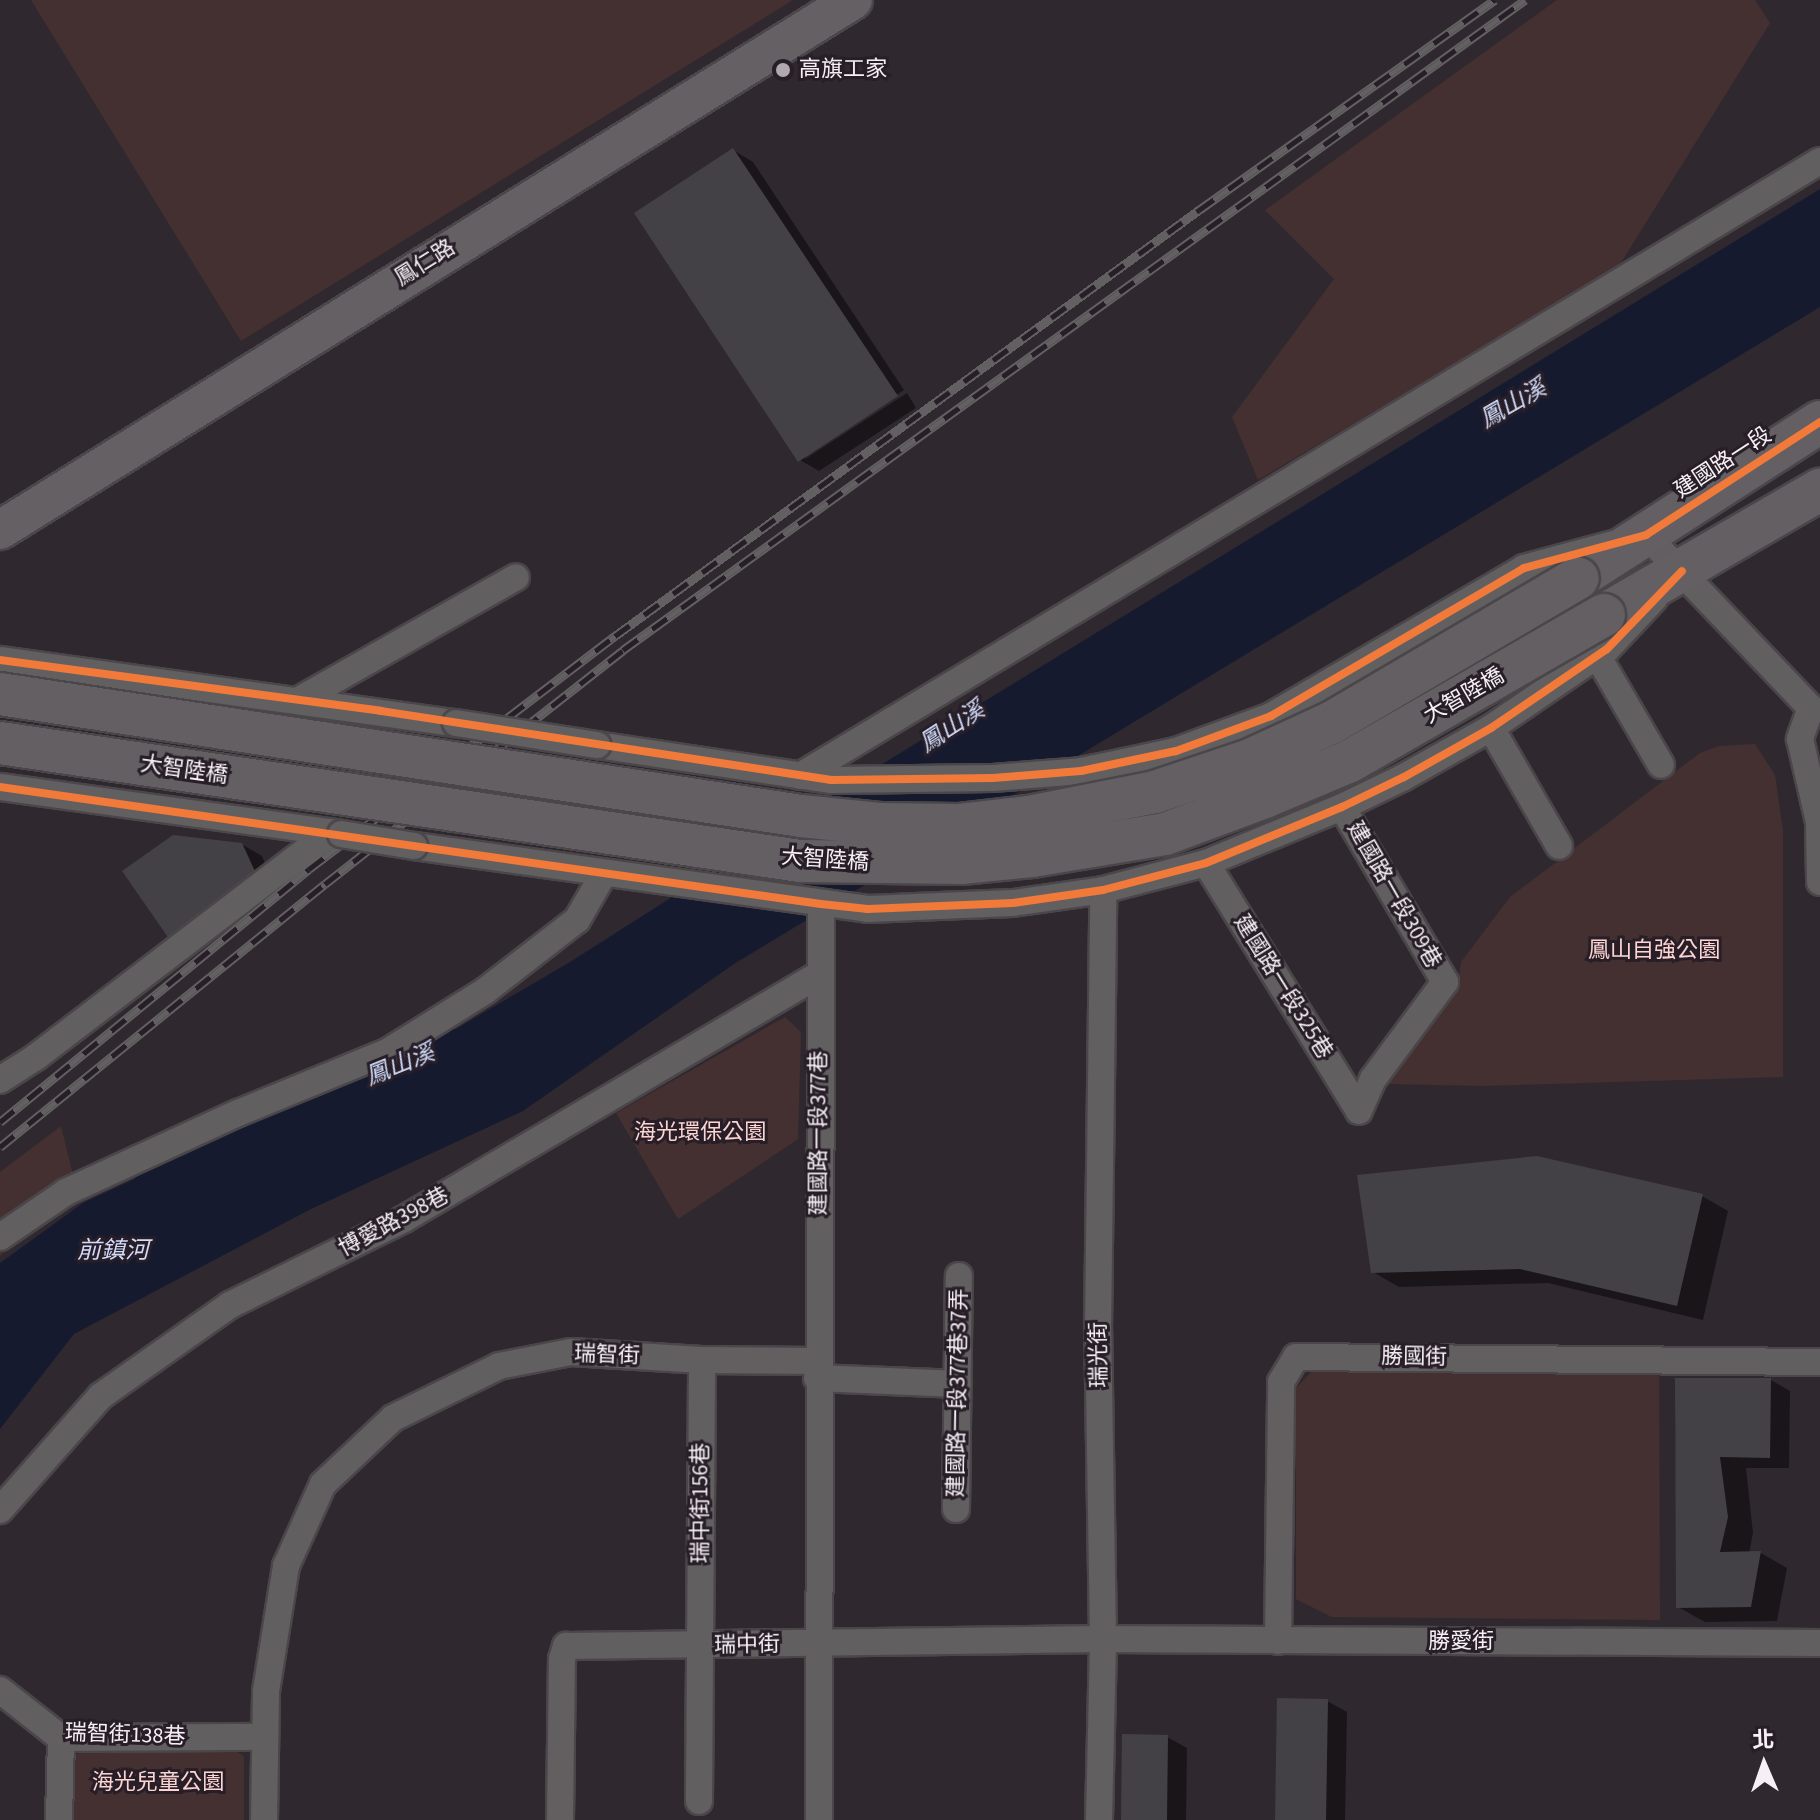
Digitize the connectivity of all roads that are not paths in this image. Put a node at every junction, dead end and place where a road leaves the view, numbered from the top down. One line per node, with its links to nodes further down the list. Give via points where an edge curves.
1 (853, 0): 5 (street, 鳳仁路)
2 (1820, 161): 18 (street)
3 (1820, 422): 6 (main road, 建國路一段)
4 (1820, 490): 7 (main road)
5 (0, 530)
6 (1646, 535): 7 (street); 9 (main road, 建國路一段); 18 (street, via 1524,568 1271,716 1176,751 1081,771 993,778)
7 (1682, 571): 10 (main road); 14 (street)
8 (516, 577): 13 (street)
9 (1578, 578): 12 (main road, 大智陸橋, bridge, via 1331,723 1250,760 1155,792 958,825 801,816)
10 (1600, 635): 15 (street); 16 (main road, 大智陸橋, bridge, via 1350,761 1165,834 961,863 800,861); 17 (street)
11 (0, 660): 13 (street)
12 (0, 694)
13 (299, 700): 18 (street, bridge)
14 (1816, 706): 25 (street, via 1800,739 1819,822)
15 (1491, 728): 20 (street); 22 (street)
16 (0, 743)
17 (1661, 765)
18 (800, 776)
19 (0, 787): 21 (street)
20 (1342, 807): 23 (street); 30 (street, 建國路一段309巷, via 1445,982 1373,1079)
21 (336, 833): 24 (street, bridge); 29 (street)
22 (1559, 846)
23 (1206, 863): 26 (street); 30 (street, 建國路一段325巷)
24 (604, 873): 27 (street); 31 (street, via 577,920 485,991 389,1051 66,1192)
25 (1820, 882)
26 (1103, 890): 27 (street, via 999,903 868,909); 39 (street, 瑞光街, via 1098,1330)
27 (812, 903): 28 (street, 建國路一段377巷)
28 (820, 974): 35 (street, 建國路一段377巷); 38 (street, 博愛路398巷, via 404,1219 230,1305 101,1396)
29 (0, 1080)
30 (1359, 1111)
31 (0, 1237)
32 (959, 1276): 36 (street, 建國路一段377巷37弄)
33 (702, 1360): 35 (street, 瑞智街); 43 (street, 瑞中街156巷); 45 (street, 瑞智街, via 571,1352 499,1366 393,1418 323,1484 286,1566 266,1691)
34 (1820, 1362): 40 (street, 勝國街, via 1296,1357 1281,1382)
35 (818, 1369): 36 (street, 瑞智街); 42 (street)
36 (958, 1384): 37 (street, 建國路一段377巷37弄)
37 (956, 1509)
38 (0, 1510)
39 (1103, 1639): 40 (street, 勝愛街); 42 (street, 瑞中街); 52 (street, 瑞光街)
40 (1278, 1641): 41 (street, 勝愛街)
41 (1820, 1643)
42 (818, 1644): 43 (street, 瑞中街); 51 (street)
43 (700, 1646): 47 (street, 瑞中街156巷); 50 (street, 瑞中街, via 566,1646)
44 (0, 1690): 46 (street, 瑞智街138巷)
45 (265, 1737): 46 (street, 瑞智街138巷); 49 (street, 瑞智街)
46 (61, 1738): 48 (street)
47 (699, 1801)
48 (59, 1820)
49 (264, 1820)
50 (560, 1820)
51 (819, 1820)
52 (1099, 1820)

